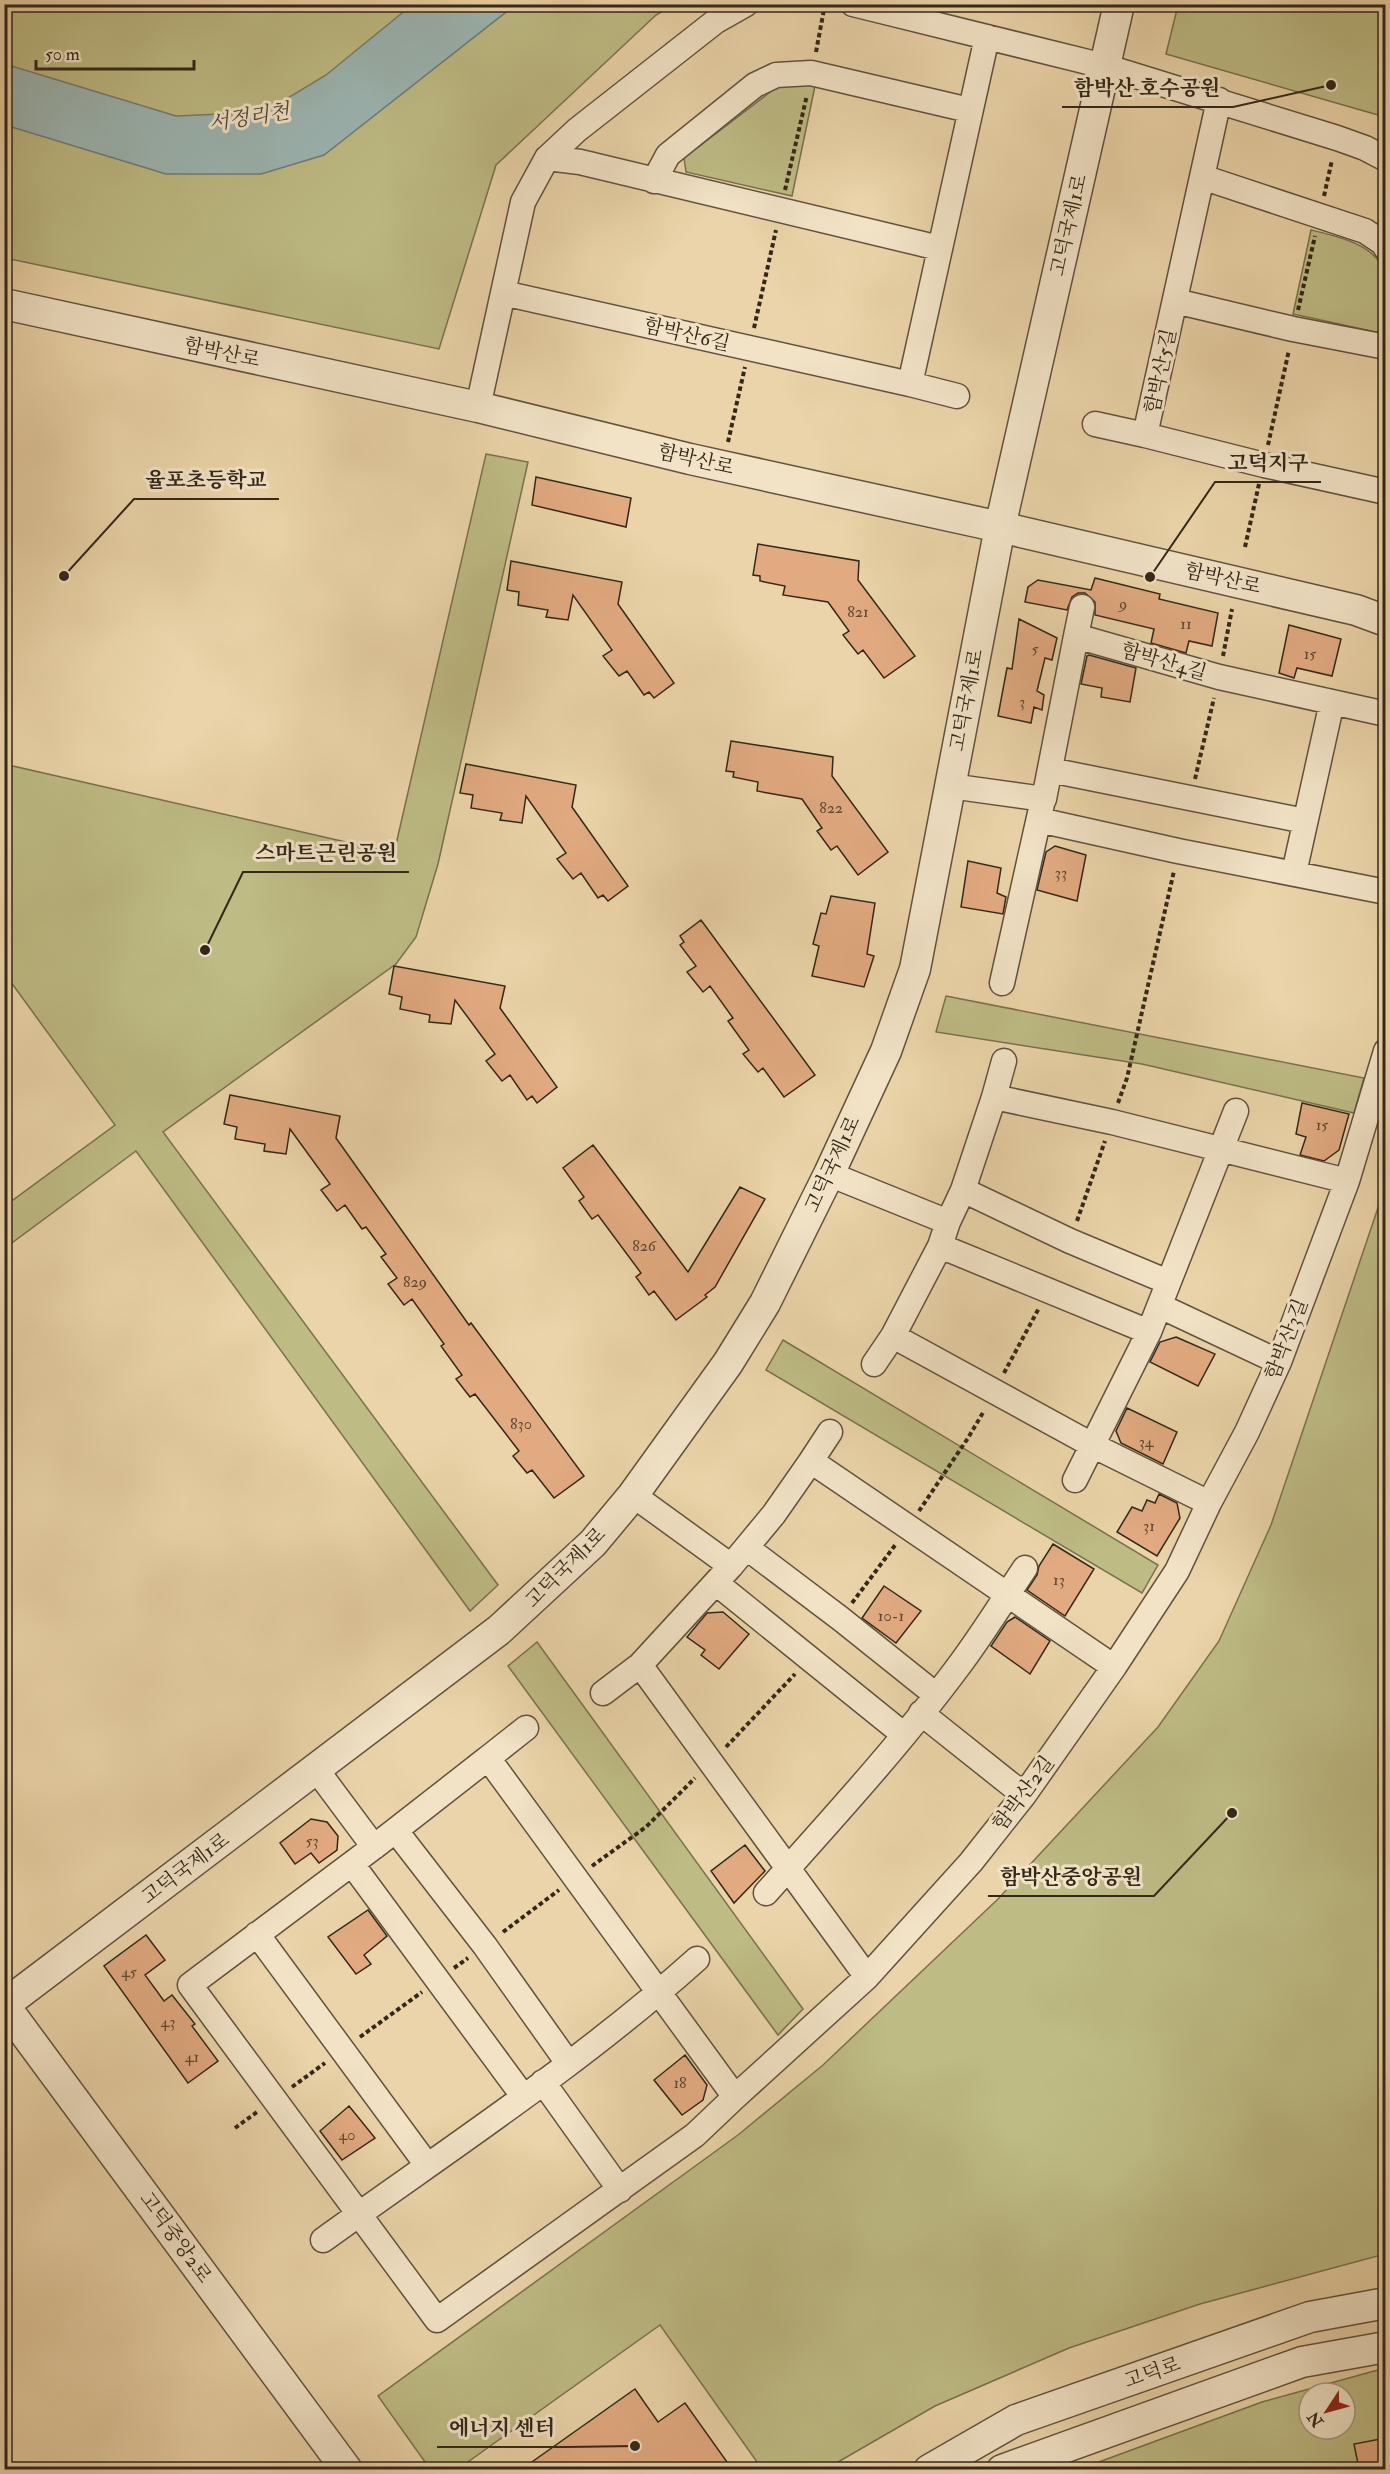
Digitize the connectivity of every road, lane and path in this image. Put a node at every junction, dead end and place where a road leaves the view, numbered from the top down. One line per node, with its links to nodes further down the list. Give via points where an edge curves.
1 (746, 4): 10 (street, via 716,21)
2 (825, 4): 7 (path)
3 (853, 4): 5 (street)
4 (1119, 4): 6 (street, 고덕국제1로)
5 (987, 37): 6 (street); 9 (street)
6 (1104, 66): 8 (street); 29 (street, 고덕국제1로)
7 (811, 73): 9 (street); 13 (street, via 776,75 755,84 668,155); 14 (path)
8 (1219, 100): 11 (street, via 1365,148); 12 (street, 함박산5길)
9 (969, 110): 15 (street)
10 (547, 158): 13 (street, via 580,162); 17 (street, via 523,202)
11 (1386, 159)
12 (1202, 177): 16 (street, via 1365,231); 18 (street, 함박산5길)
13 (654, 181): 14 (street)
14 (781, 209): 15 (street)
15 (939, 248): 22 (street)
16 (1386, 248)
17 (503, 292): 22 (street, 함박산6길); 24 (street)
18 (1175, 301): 20 (street); 26 (street, 함박산5길)
19 (4, 304): 24 (street, 함박산로)
20 (1293, 329): 21 (street); 27 (path)
21 (1386, 347)
22 (910, 384): 23 (street, 함박산6길)
23 (957, 396)
24 (478, 407): 29 (street, 함박산로, via 690,459)
25 (1095, 424): 26 (street)
26 (1145, 435): 27 (street, 함박산5길)
27 (1264, 465): 28 (street, 함박산5길); 30 (path)
28 (1386, 492)
29 (1000, 527): 33 (street, 함박산로, via 1356,610); 39 (street, 고덕국제1로)
30 (1245, 547)
31 (1082, 607): 34 (street)
32 (1232, 609): 35 (path)
33 (1386, 621)
34 (1076, 636): 35 (street, 함박산4길); 38 (street)
35 (1219, 677): 36 (street, 함박산4길); 40 (path)
36 (1332, 702): 37 (street, 함박산4길); 42 (street)
37 (1386, 714)
38 (1050, 770): 40 (street); 41 (street)
39 (950, 786): 41 (street); 53 (street, 고덕국제1로, via 915,969 886,1051)
40 (1190, 799): 42 (street)
41 (1041, 809): 43 (street); 46 (street)
42 (1305, 821): 44 (street)
43 (1178, 851): 44 (street); 49 (path)
44 (1294, 873): 45 (street)
45 (1386, 892)
46 (1002, 983)
47 (1386, 1051): 54 (street, 함박산3길)
48 (1004, 1061): 50 (street)
49 (1127, 1078)
50 (994, 1097): 52 (street); 55 (street)
51 (1236, 1112): 52 (street)
52 (1221, 1149): 54 (street); 58 (street)
53 (829, 1174): 56 (street); 68 (street, 고덕국제1로, via 765,1303 728,1363)
54 (1347, 1182): 62 (street, 함박산3길)
55 (963, 1190): 56 (street); 58 (street)
56 (948, 1222): 57 (street)
57 (940, 1246): 60 (street); 61 (street)
58 (1168, 1282): 59 (street)
59 (1160, 1306): 60 (street); 62 (street)
60 (1149, 1332): 65 (street)
61 (893, 1336): 63 (street); 65 (street)
62 (1279, 1362): 69 (street, 함박산3길)
63 (874, 1364)
64 (830, 1432): 66 (street)
65 (1094, 1446): 67 (street); 69 (street)
66 (812, 1461): 70 (street); 72 (street)
67 (1075, 1480)
68 (633, 1495): 70 (street); 80 (street, 고덕국제1로, via 593,1543 499,1630)
69 (1209, 1503): 74 (street, 함박산3길, via 1177,1571)
70 (731, 1566): 73 (street); 76 (street, via 841,1619); 78 (street)
71 (1025, 1568): 72 (street)
72 (1007, 1595): 74 (street); 76 (street)
73 (640, 1665): 75 (street); 85 (street)
74 (1114, 1667): 81 (street, 함박산2길)
75 (603, 1694)
76 (929, 1704): 78 (street); 81 (street)
77 (526, 1728): 79 (street)
78 (903, 1734): 85 (street, via 857,1793)
79 (488, 1758): 82 (street); 90 (street)
80 (316, 1769): 83 (street); 91 (street, 고덕국제1로)
81 (1024, 1795): 89 (street, 함박산2길, via 971,1862)
82 (396, 1831): 83 (street); 92 (street, via 485,1946)
83 (374, 1847): 84 (street)
84 (352, 1864): 87 (street); 94 (street)
85 (788, 1869): 86 (street); 89 (street)
86 (766, 1893)
87 (257, 1934): 96 (street); 98 (street, via 190,1985)
88 (697, 1959): 90 (street)
89 (867, 1977): 95 (street, 함박산2길)
90 (659, 1993): 92 (street); 95 (street)
91 (4, 2005): 102 (street, 고덕중앙2로)
92 (568, 2063): 93 (street)
93 (543, 2082): 94 (street); 97 (street)
94 (524, 2096): 96 (street)
95 (735, 2097): 97 (street, 함박산2길, via 695,2135)
96 (427, 2165): 98 (street)
97 (620, 2190): 98 (street, 함박산2길, via 437,2320)
98 (359, 2213): 99 (street)
99 (323, 2240)
100 (1386, 2303): 103 (street, 고덕로, via 1310,2317 1016,2420)
101 (1386, 2347): 104 (street, 고덕로, via 1302,2362)
102 (347, 2469)
103 (929, 2469)
104 (1002, 2469)

